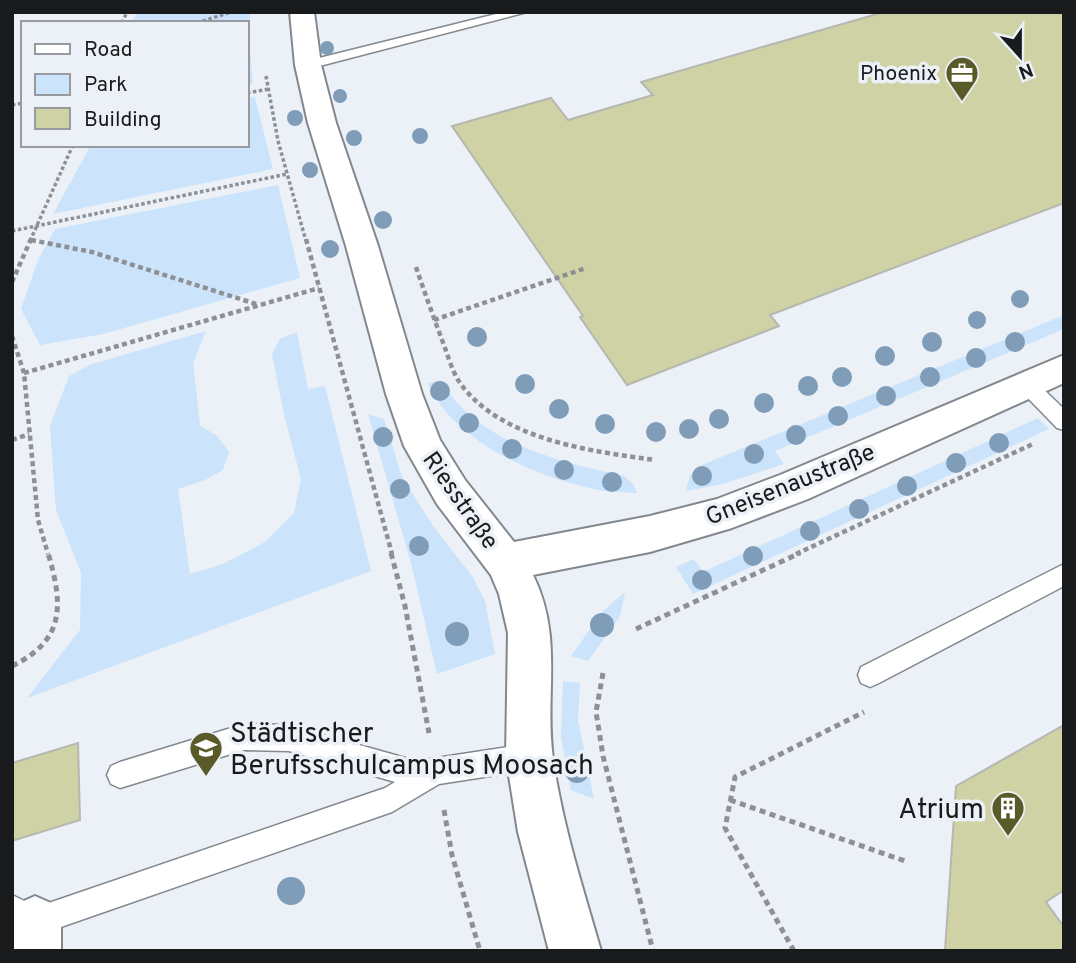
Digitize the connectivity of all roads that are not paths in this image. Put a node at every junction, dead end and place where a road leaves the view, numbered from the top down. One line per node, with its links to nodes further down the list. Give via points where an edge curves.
1 (302, 12): 3 (street, Riesstraße)
2 (521, 12): 3 (lane)
3 (308, 65): 7 (street, Riesstraße, via 423,446)
4 (1064, 368): 5 (street, Gneisenaustraße)
5 (1027, 384): 6 (lane); 7 (street, Gneisenaustraße, via 718,516)
6 (1064, 422)
7 (505, 562): 10 (street, Riesstraße, via 520,593 530,633)
8 (1064, 574): 9 (lane)
9 (870, 675)
10 (528, 757): 11 (lane); 14 (street, Riesstraße)
11 (436, 770): 12 (lane, via 415,774 289,738 244,737); 13 (lane, via 392,799)
12 (120, 775)
13 (28, 927)
14 (575, 951)

